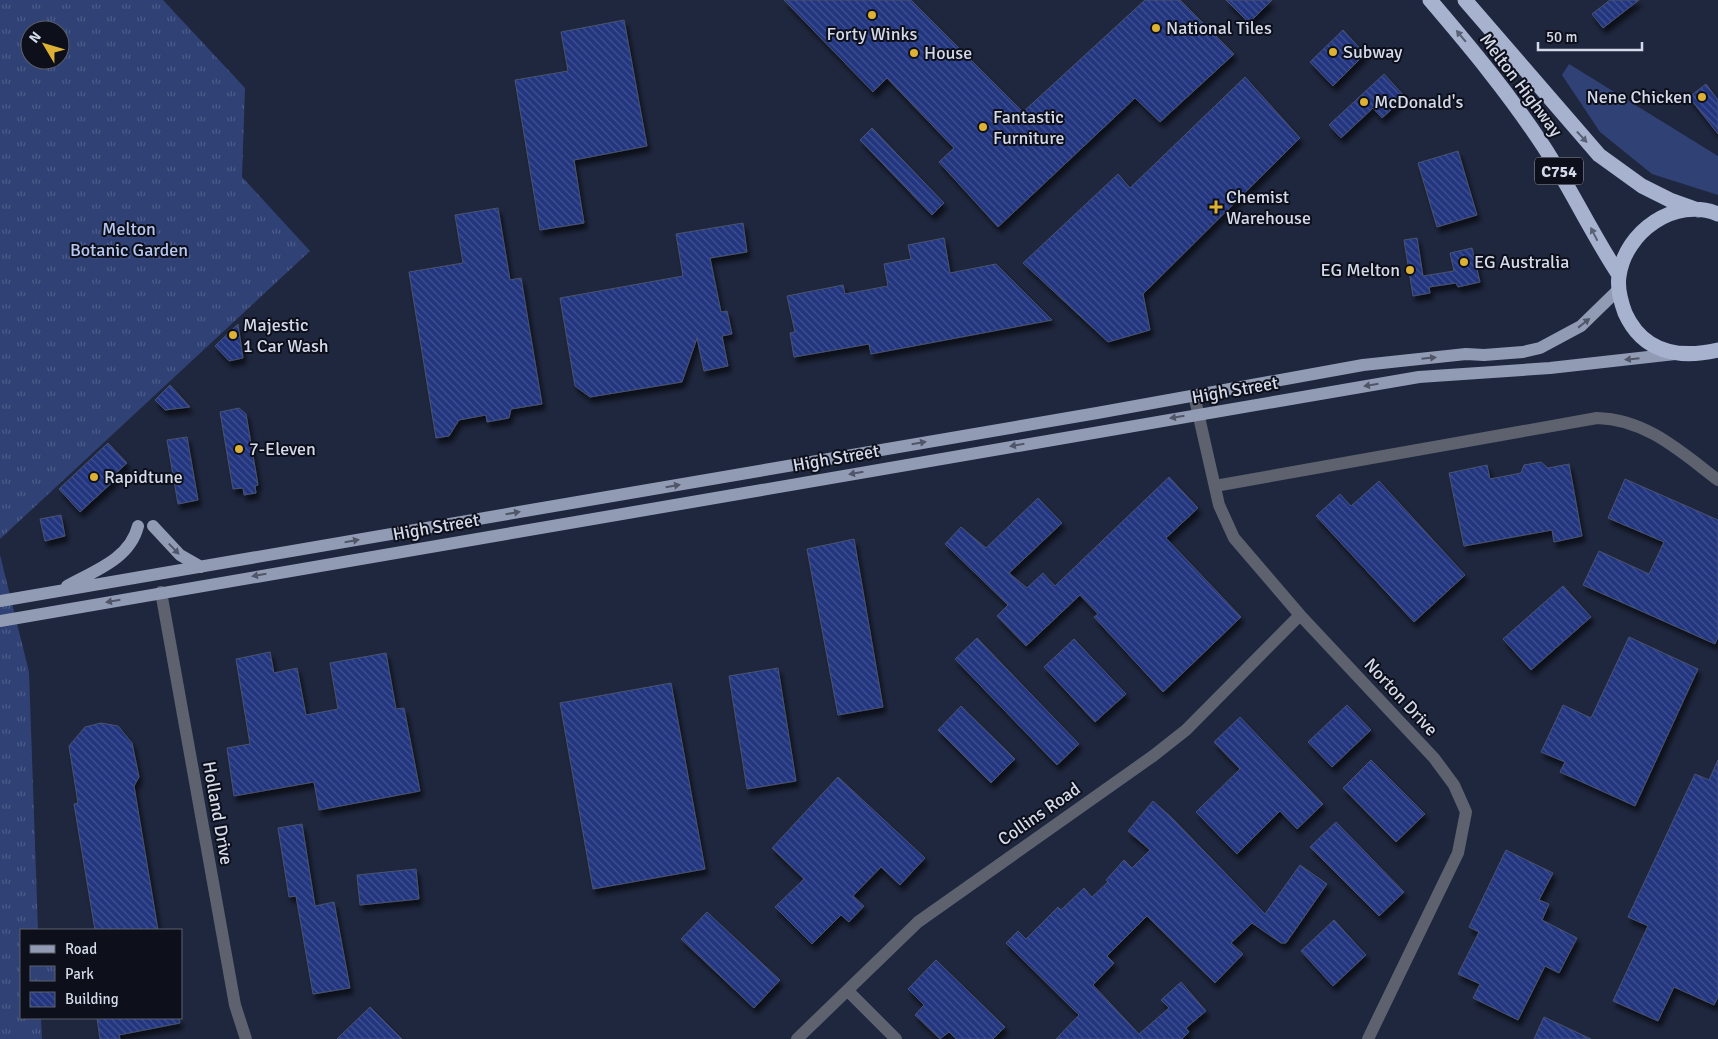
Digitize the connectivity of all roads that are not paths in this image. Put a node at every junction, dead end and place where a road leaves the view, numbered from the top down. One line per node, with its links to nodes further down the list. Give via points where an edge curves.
1 (1430, 0): 5 (highway, Melton Highway / C754, one-way to 1, via 1573,193 1511,98)
2 (1465, 0): 3 (highway, Melton Highway / C754, one-way to 3, via 1599,155 1642,186)
3 (1698, 210): 4 (highway, Melton Highway / C754); 5 (highway, Melton Highway / C754, via 1662,216 1647,227 1634,240)
4 (1718, 214)
5 (1619, 282): 7 (highway, Melton Highway / C754, via 1622,306 1631,326 1660,350); 10 (main road, High Street, one-way to 5, via 1364,365 1540,348 1581,326)
6 (1718, 350): 8 (highway, Melton Highway / C754)
7 (1680, 353): 8 (highway, Melton Highway / C754); 11 (main road, High Street, one-way to 11, via 1550,368 1420,377)
8 (1699, 354): 9 (highway, Melton Highway / C754)
9 (1718, 359)
10 (1194, 396): 11 (street, Norton Drive); 16 (main road, High Street, one-way to 10)
11 (1197, 414): 13 (street, Norton Drive); 19 (main road, High Street, one-way to 19)
12 (1718, 480): 13 (street, via 1657,434 1632,422 1597,418)
13 (1215, 486): 21 (street, Norton Drive, via 1219,505 1234,538)
14 (138, 526): 18 (main road, via 135,537 123,553)
15 (153, 526): 16 (main road, one-way to 16, via 180,555)
16 (201, 566): 17 (main road, High Street)
17 (158, 574): 18 (main road, High Street); 19 (main road)
18 (58, 591): 20 (main road, High Street)
19 (161, 592): 22 (main road, High Street, one-way to 22); 24 (street, Holland Drive, via 235,1005)
20 (0, 601)
21 (1300, 615): 23 (street, Collins Road, via 1186,730 930,912); 27 (street, Norton Drive, via 1434,758 1454,785 1466,812 1458,852)
22 (0, 621)
23 (848, 991): 25 (street, Collins Road); 26 (street)
24 (246, 1039)
25 (797, 1039)
26 (896, 1039)
27 (1368, 1039)

